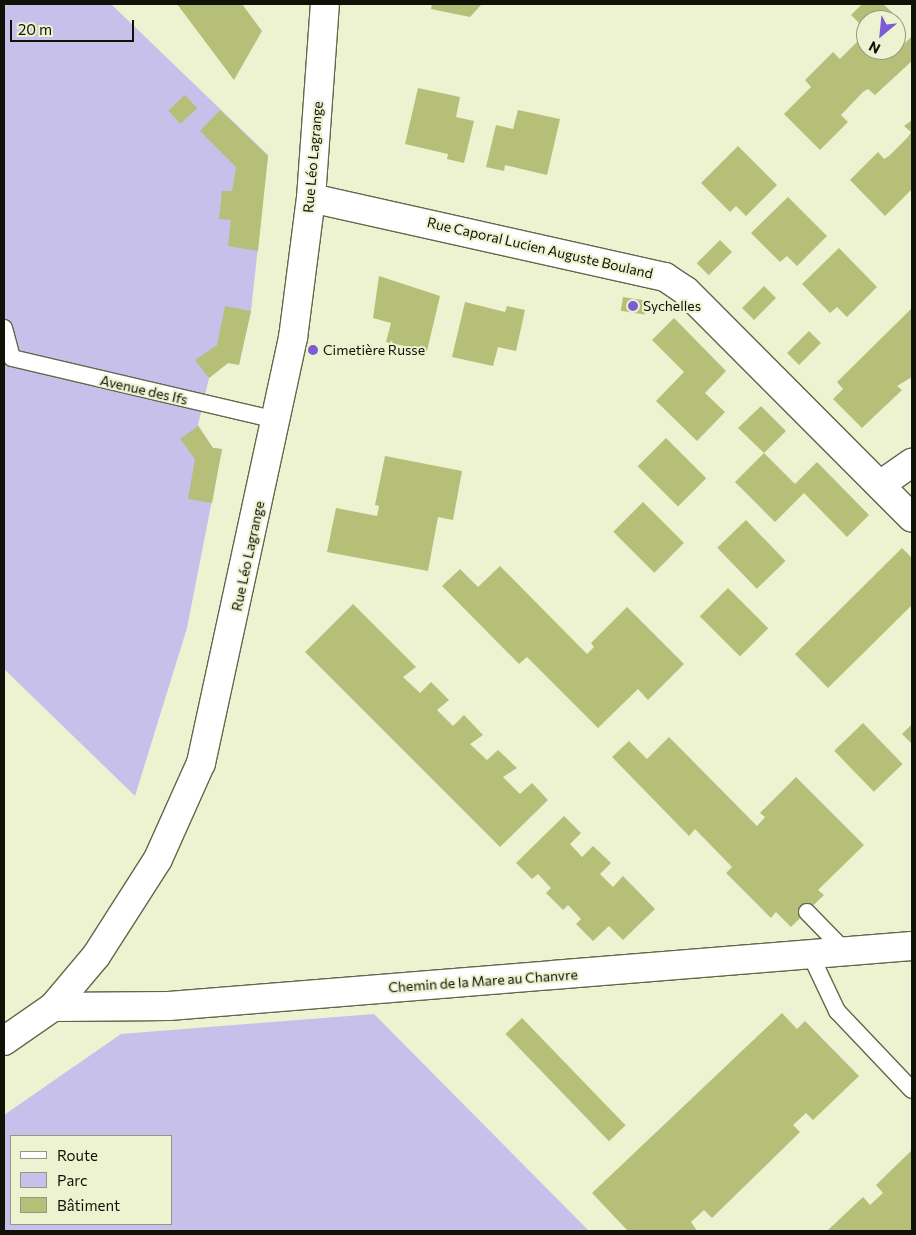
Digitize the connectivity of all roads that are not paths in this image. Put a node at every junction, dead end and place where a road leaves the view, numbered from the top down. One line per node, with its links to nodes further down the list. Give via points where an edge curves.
1 (324, 4): 2 (street, Rue Léo Lagrange)
2 (311, 198): 5 (street, Rue Léo Lagrange, via 293,338); 7 (street, Rue Caporal Lucien Auguste Bouland, via 665,277 686,291)
3 (4, 328): 4 (lane)
4 (8, 363): 5 (lane, Avenue des Ifs)
5 (276, 420): 13 (street, Rue Léo Lagrange, via 201,763 158,859 127,910)
6 (912, 463): 7 (street)
7 (880, 485): 8 (street, Rue Caporal Lucien Auguste Bouland)
8 (912, 518)
9 (807, 912): 11 (lane)
10 (912, 946): 11 (street, Chemin de la Mare au Chanvre)
11 (848, 954): 12 (street, Chemin de la Mare au Chanvre)
12 (811, 956): 13 (street, Chemin de la Mare au Chanvre, via 170,1006); 15 (lane, via 837,1011)
13 (53, 1007): 14 (street, Rue Léo Lagrange)
14 (4, 1041)
15 (912, 1090)

